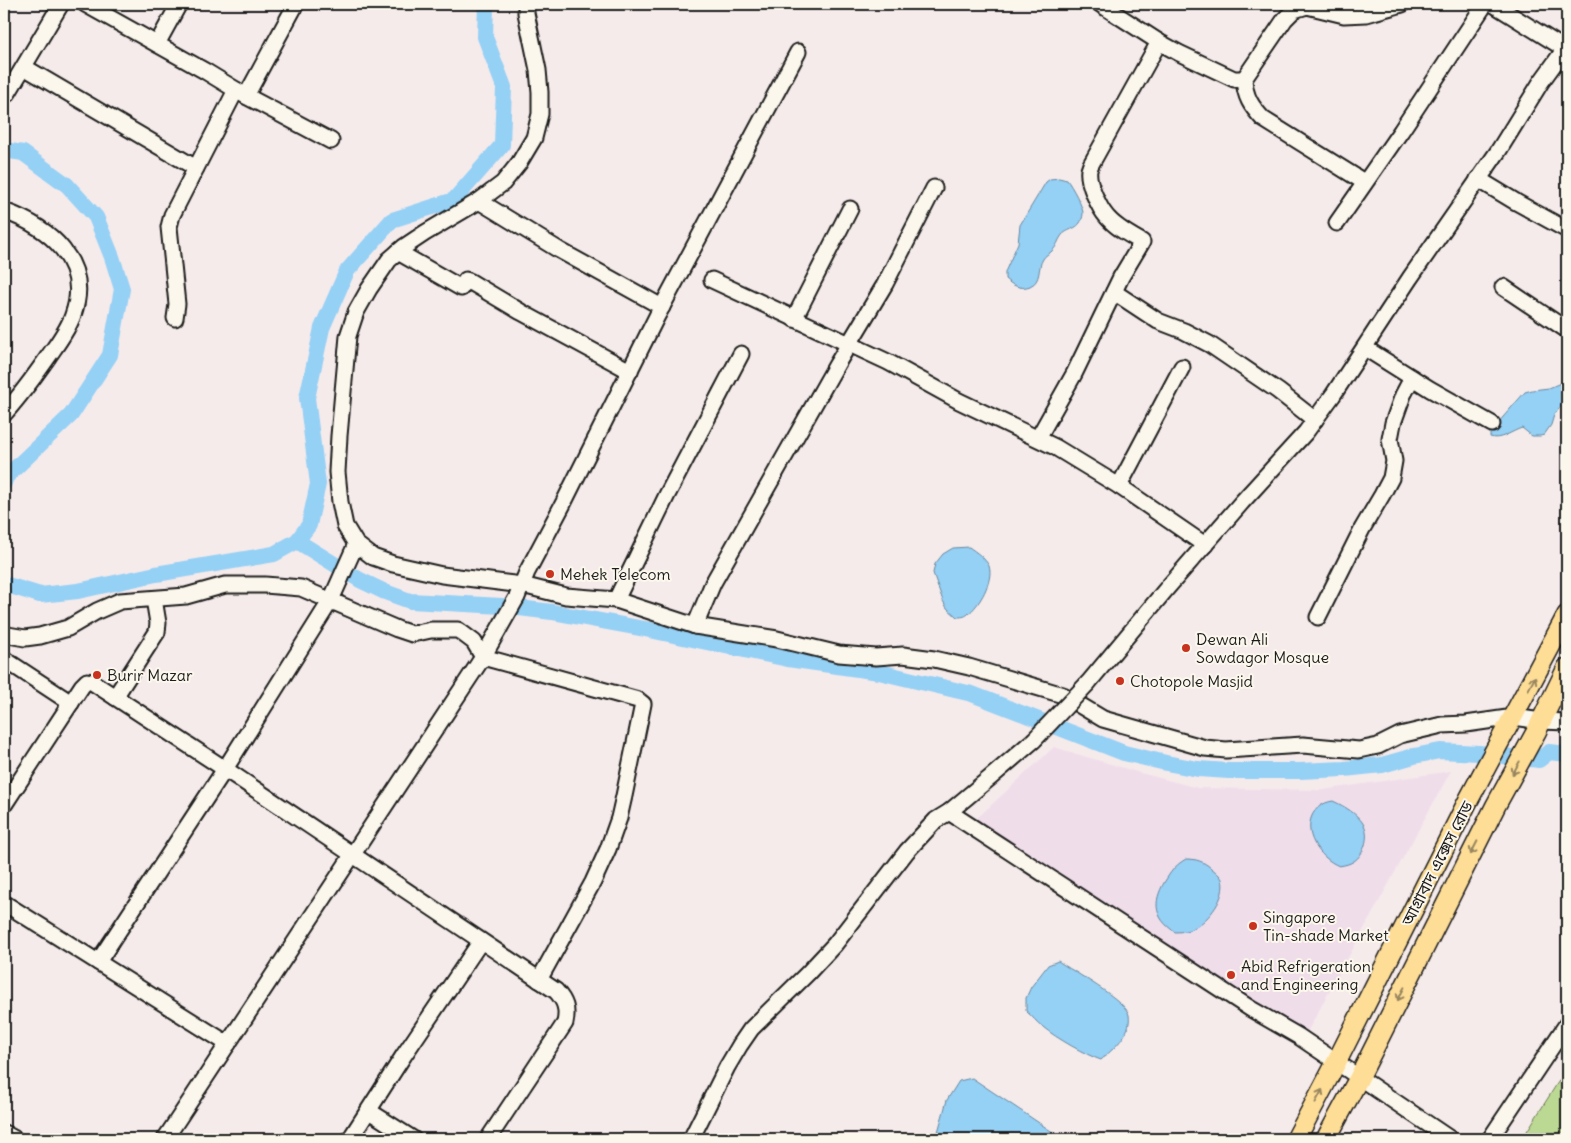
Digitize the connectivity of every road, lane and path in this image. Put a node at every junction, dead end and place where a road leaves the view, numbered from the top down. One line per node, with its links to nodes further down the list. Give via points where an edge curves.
1 (61, 4): 14 (street)
2 (85, 4): 11 (street)
3 (179, 4): 11 (street)
4 (296, 4): 16 (street)
5 (526, 4): 23 (street, via 538,70 540,114 534,138 519,163 503,183)
6 (1100, 4): 10 (street)
7 (1402, 4): 15 (street, via 1366,14 1344,15 1307,6 1294,10)
8 (1485, 4): 21 (street)
9 (1493, 4): 12 (street)
10 (1159, 42): 15 (street, via 1234,80); 31 (street, via 1089,170 1097,201 1107,217 1142,242)
11 (157, 44): 16 (street)
12 (1566, 47): 20 (street)
13 (798, 52): 32 (street)
14 (24, 67): 17 (street); 19 (street)
15 (1244, 79): 21 (street, via 1244,91 1263,119)
16 (241, 93): 18 (street); 19 (street)
17 (4, 96)
18 (331, 141)
19 (196, 168): 33 (street, via 169,227 177,304)
20 (1478, 179): 27 (street); 37 (street)
21 (1364, 182): 26 (street)
22 (934, 188): 36 (street, via 885,284)
23 (479, 201): 28 (street); 32 (street)
24 (850, 209): 34 (street)
25 (4, 212): 42 (street, via 37,226 58,243 75,268 79,289 74,315 59,342)
26 (1337, 222)
27 (1567, 230)
28 (398, 252): 40 (street, via 461,288 466,280 469,281); 48 (street, via 369,289 348,336 337,472 340,502)
29 (712, 280): 34 (street)
30 (1503, 287): 35 (street)
31 (1114, 292): 43 (street, via 1158,320 1209,344); 45 (street)
32 (662, 307): 40 (street)
33 (175, 318)
34 (794, 319): 36 (street)
35 (1567, 330)
36 (849, 344): 45 (street); 55 (street, via 713,583)
37 (1365, 348): 41 (street); 43 (street)
38 (741, 354): 52 (street)
39 (1182, 367): 46 (street)
40 (630, 371): 49 (street)
41 (1412, 378): 44 (street); 54 (street, via 1393,423 1391,478)
42 (4, 414)
43 (1315, 420): 47 (street)
44 (1492, 424)
45 (1038, 438): 46 (street)
46 (1118, 486): 47 (street)
47 (1205, 545): 67 (street, bridge, via 1088,683 1034,740)
48 (353, 550): 49 (street, via 393,564); 50 (street)
49 (520, 591): 52 (street); 57 (street)
50 (332, 597): 51 (street, via 301,588 225,585 186,596); 57 (street, via 412,634 458,630 474,642); 65 (street)
51 (154, 599): 56 (street, via 120,601 68,628 40,636 25,638); 60 (street, via 157,632)
52 (616, 600): 55 (street)
53 (1567, 615): 62 (main road, আগ্রাবাদ এক্সেস রোড, one-way to 53)
54 (1318, 617)
55 (695, 626): 62 (street, via 840,654 934,659 1063,695 1103,719 1226,750 1303,745 1360,750 1378,746 1400,735 1442,725)
56 (4, 633)
57 (483, 657): 68 (street); 72 (street, via 643,704 619,818 608,849)
58 (4, 659): 61 (street)
59 (1567, 668): 64 (main road, আগ্রাবাদ এক্সেস রোড)
60 (115, 697): 61 (street, via 86,681); 65 (street)
61 (71, 703): 66 (street)
62 (1511, 721): 64 (street); 75 (main road, আগ্রাবাদ এক্সেস রোড)
63 (1567, 722): 64 (street)
64 (1538, 727): 76 (main road, আগ্রাবাদ এক্সেস রোড, one-way to 76)
65 (225, 768): 68 (street); 71 (street)
66 (4, 805)
67 (949, 812): 75 (street); 84 (street, via 936,820 907,851 813,968 751,1029 727,1067)
68 (354, 855): 70 (street); 74 (street)
69 (4, 902): 71 (street)
70 (481, 940): 72 (street); 77 (street)
71 (98, 962): 74 (street)
72 (539, 980): 83 (street, via 564,1000 565,1023)
73 (1567, 1024): 88 (street)
74 (228, 1044): 80 (street)
75 (1336, 1063): 76 (street); 85 (main road, আগ্রাবাদ এক্সেস রোড, one-way to 75)
76 (1359, 1078): 86 (main road, আগ্রাবাদ এক্সেস রোড); 87 (street)
77 (369, 1111): 81 (street); 82 (street)
78 (4, 1133): 79 (street)
79 (15, 1139)
80 (166, 1139)
81 (350, 1139)
82 (413, 1139)
83 (488, 1139)
84 (690, 1139)
85 (1296, 1139)
86 (1326, 1139)
87 (1450, 1139)
88 (1490, 1139)

